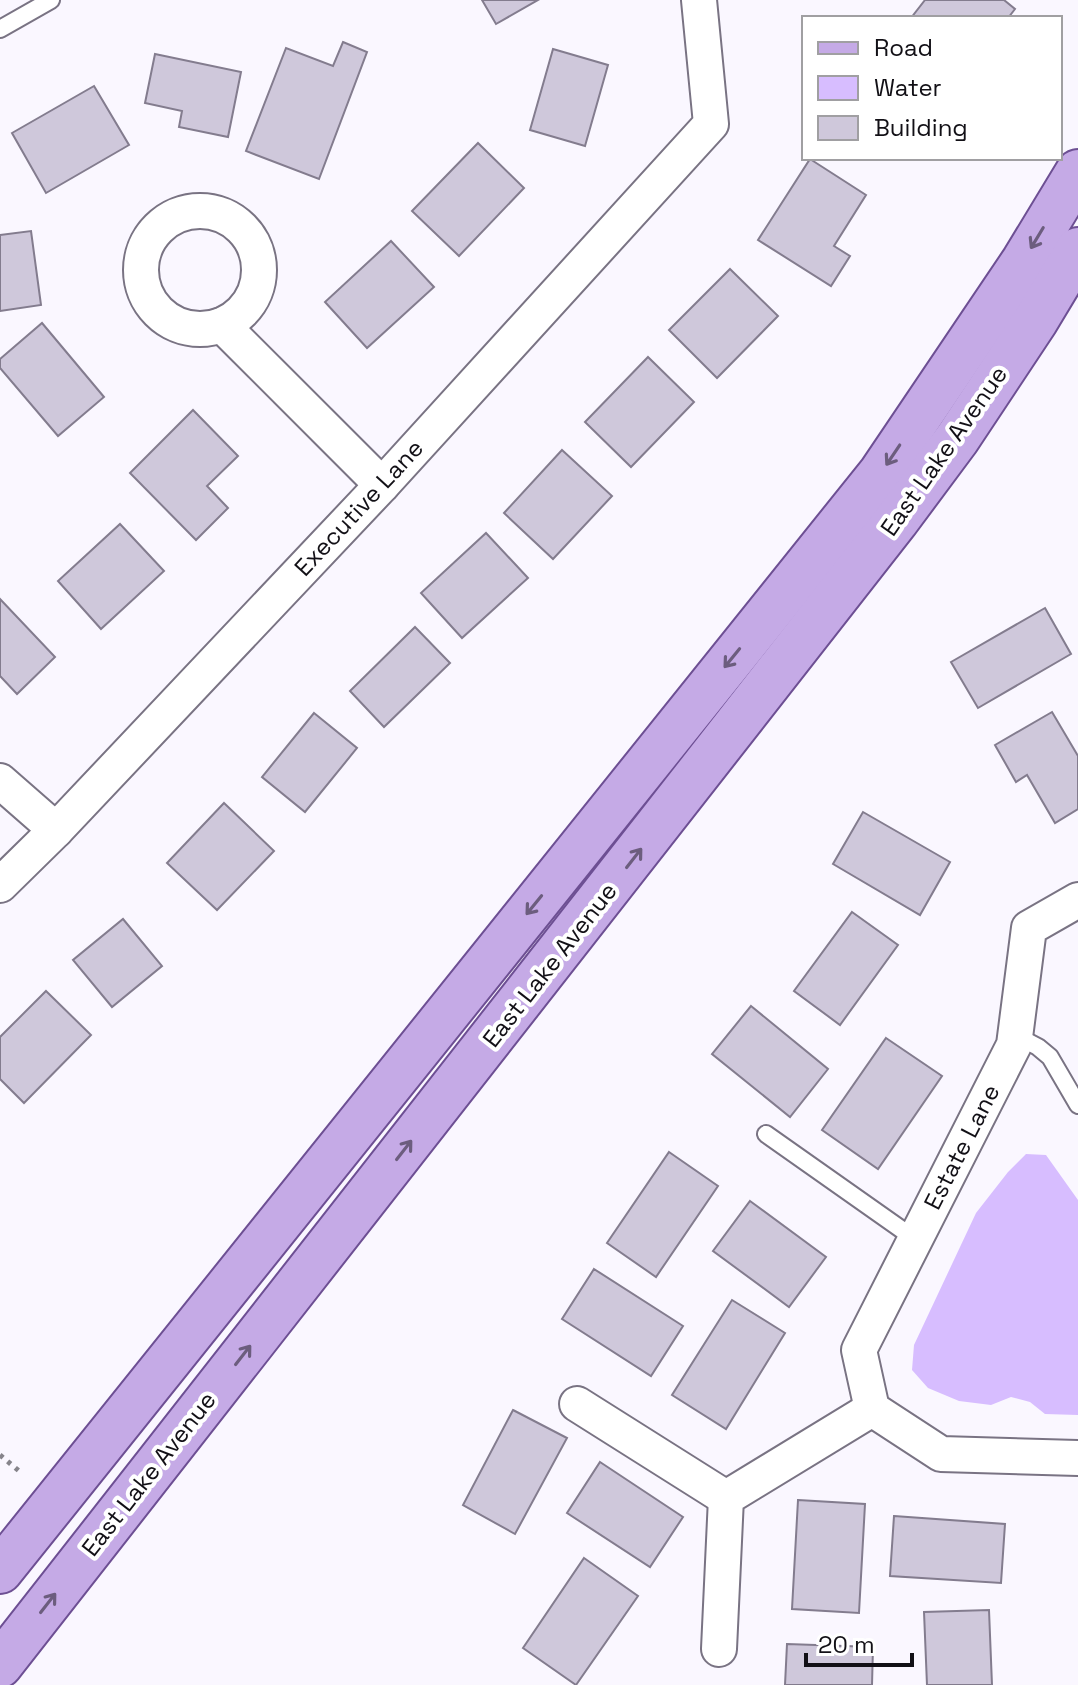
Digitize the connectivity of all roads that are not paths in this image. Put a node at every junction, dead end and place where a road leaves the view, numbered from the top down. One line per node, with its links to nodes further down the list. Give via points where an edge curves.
1 (51, 0): 3 (lane)
2 (699, 0): 7 (street, Executive Lane, via 711,124)
3 (0, 29)
4 (1078, 172): 20 (main road, East Lake Avenue, one-way to 20, via 881,473)
5 (1078, 250): 22 (main road, East Lake Avenue, one-way to 5, via 896,521 957,439)
6 (222, 325): 7 (street)
7 (382, 485): 9 (street, Executive Lane)
8 (0, 781): 9 (street)
9 (56, 830): 10 (street, Executive Lane)
10 (0, 885)
11 (1078, 900): 12 (street, Estate Lane, via 1029,928)
12 (1015, 1035): 13 (lane, via 1050,1057); 15 (street, Estate Lane)
13 (1078, 1105)
14 (766, 1134): 15 (lane)
15 (915, 1239): 17 (street, Estate Lane, via 859,1350)
16 (577, 1404): 19 (street)
17 (872, 1409): 18 (street, via 941,1454); 19 (street)
18 (1078, 1458)
19 (726, 1498): 21 (street)
20 (0, 1571)
21 (719, 1649)
22 (0, 1665)

